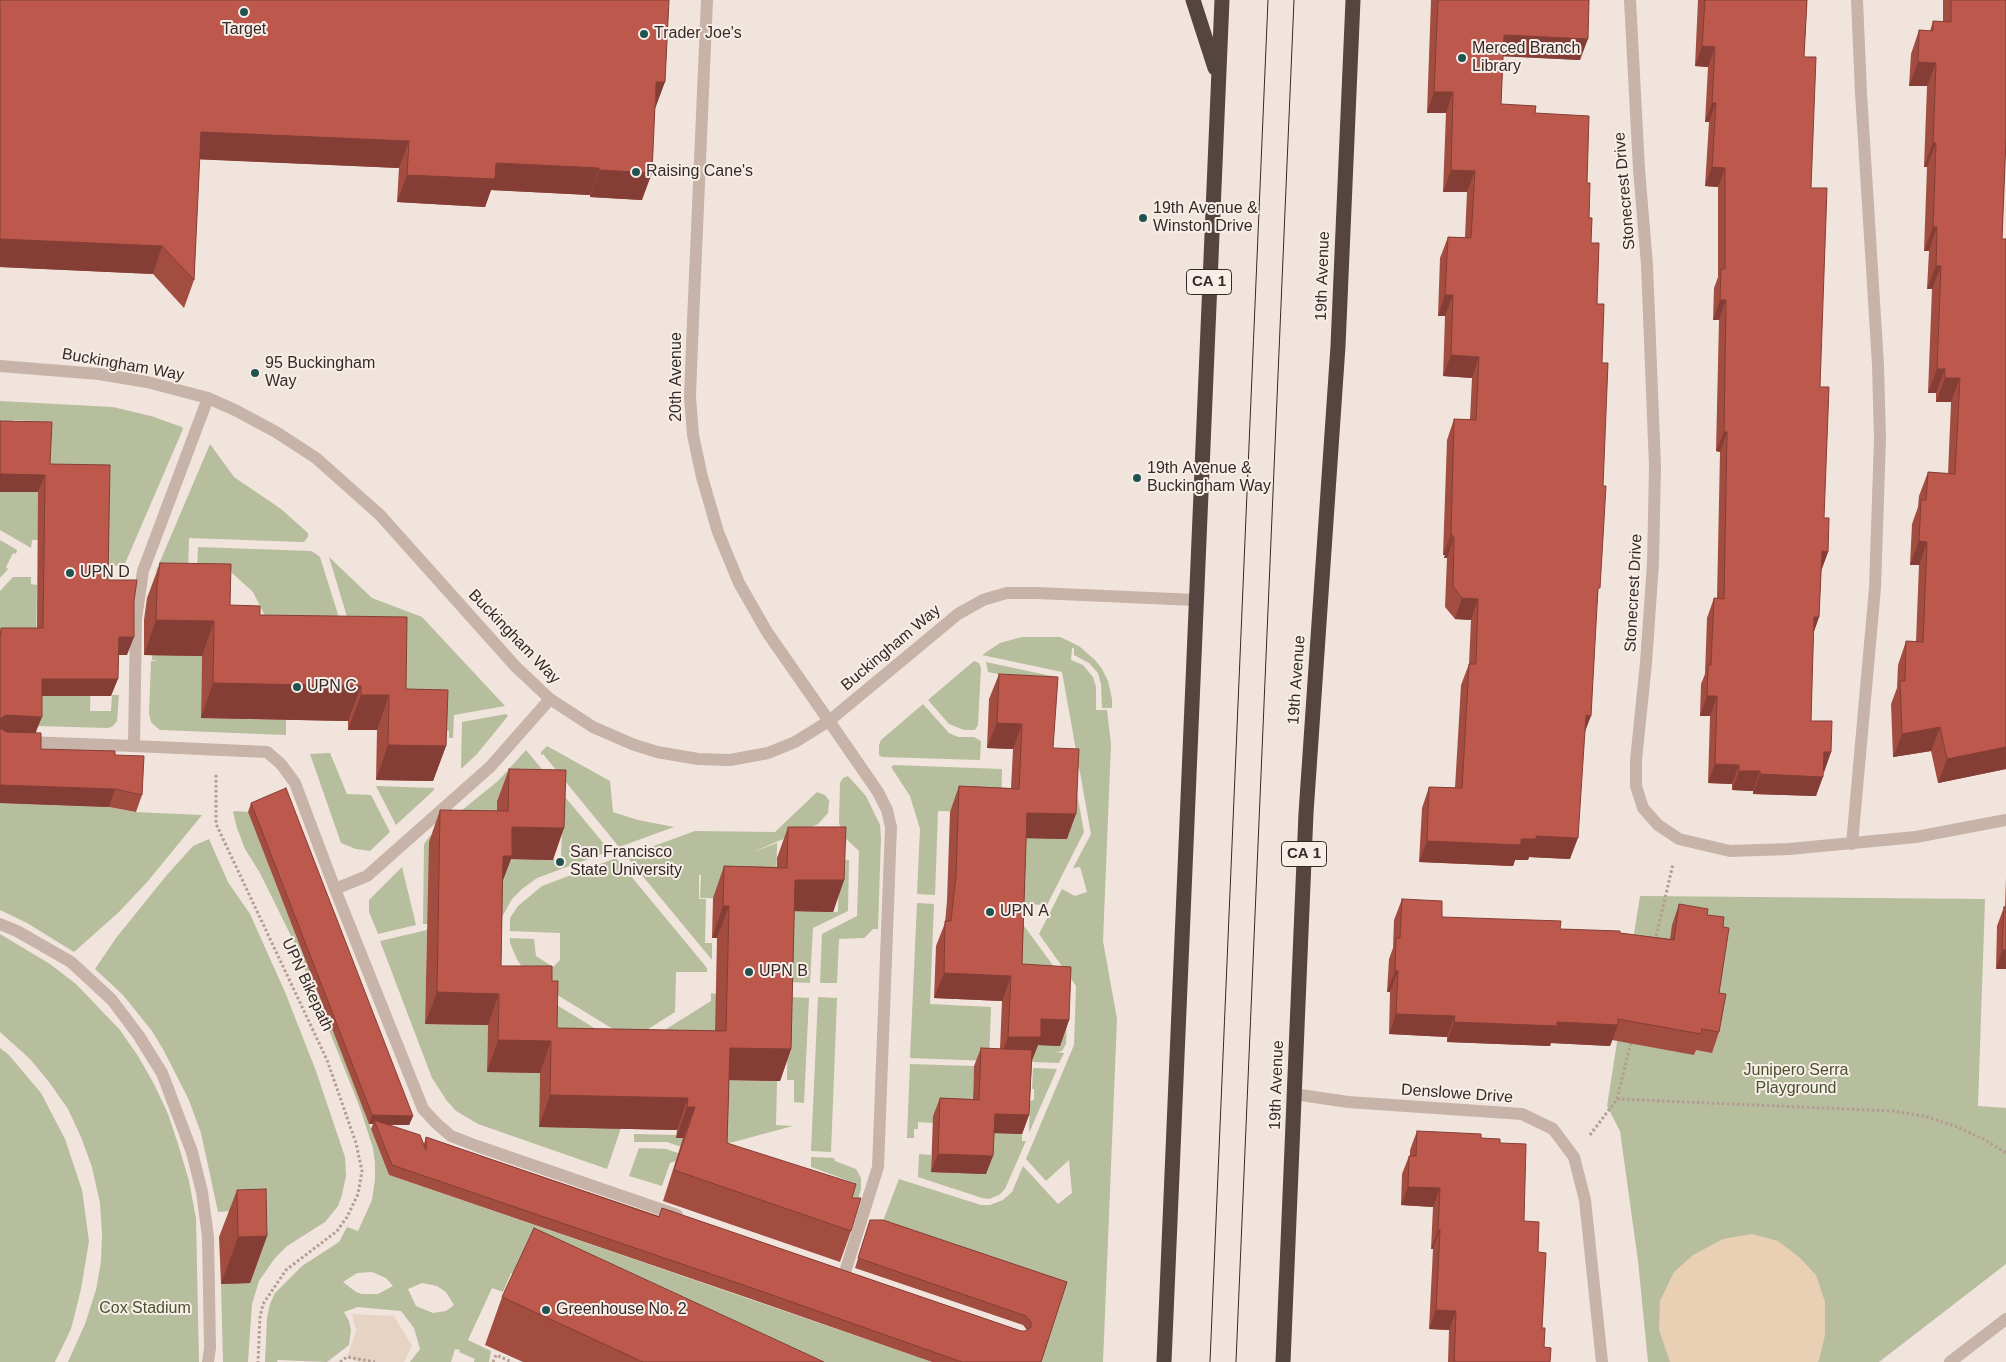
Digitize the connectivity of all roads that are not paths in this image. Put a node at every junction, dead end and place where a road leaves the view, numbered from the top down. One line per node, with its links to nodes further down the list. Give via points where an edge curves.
1 (707, 0): 12 (street, 20th Avenue, via 690,396 693,435 718,532 739,583 767,632)
2 (1193, 0): 7 (highway)
3 (1222, 0): 7 (highway, CA 1)
4 (1353, 0): 19 (highway, 19th Avenue / CA 1, via 1338,346 1306,813)
5 (1630, 0): 16 (street, Stonecrest Drive, via 1647,265 1655,467 1653,563 1636,786 1643,808 1658,826 1679,839 1730,851)
6 (1858, 0): 16 (street, via 1880,439 1875,588)
7 (1218, 81): 10 (highway, CA 1)
8 (0, 366): 9 (street, Buckingham Way, via 99,374 147,382)
9 (208, 398): 11 (street, Buckingham Way, via 276,432 341,479 380,515 516,667); 14 (street, via 143,571 136,619)
10 (1196, 600): 12 (street, Buckingham Way, via 1037,593 1007,593 983,600 934,632); 24 (highway, CA 1)
11 (550, 699): 12 (street, Buckingham Way, via 592,727 632,744 698,759 730,760 768,753 796,742); 17 (street, via 490,767 367,876)
12 (828, 721): 21 (street, 20th Avenue, via 878,792 891,827 878,1167)
13 (0, 741): 14 (street)
14 (134, 746): 17 (street, via 267,752 295,783)
15 (2006, 820): 16 (street, Stonecrest Drive, via 1916,838)
16 (1852, 844)
17 (334, 888): 20 (street, via 423,1109 437,1124 451,1136 477,1146)
18 (0, 924): 23 (street, via 72,962 112,1000 162,1073 192,1152 202,1192 208,1237)
19 (1294, 1094): 25 (highway, 19th Avenue / CA 1); 26 (street, Denslowe Drive, via 1348,1102 1522,1114 1553,1129 1574,1157 1585,1200)
20 (694, 1220)
21 (844, 1272)
22 (2006, 1319): 27 (street)
23 (208, 1362)
24 (1164, 1362)
25 (1283, 1362)
26 (1602, 1362)
27 (1950, 1362)

